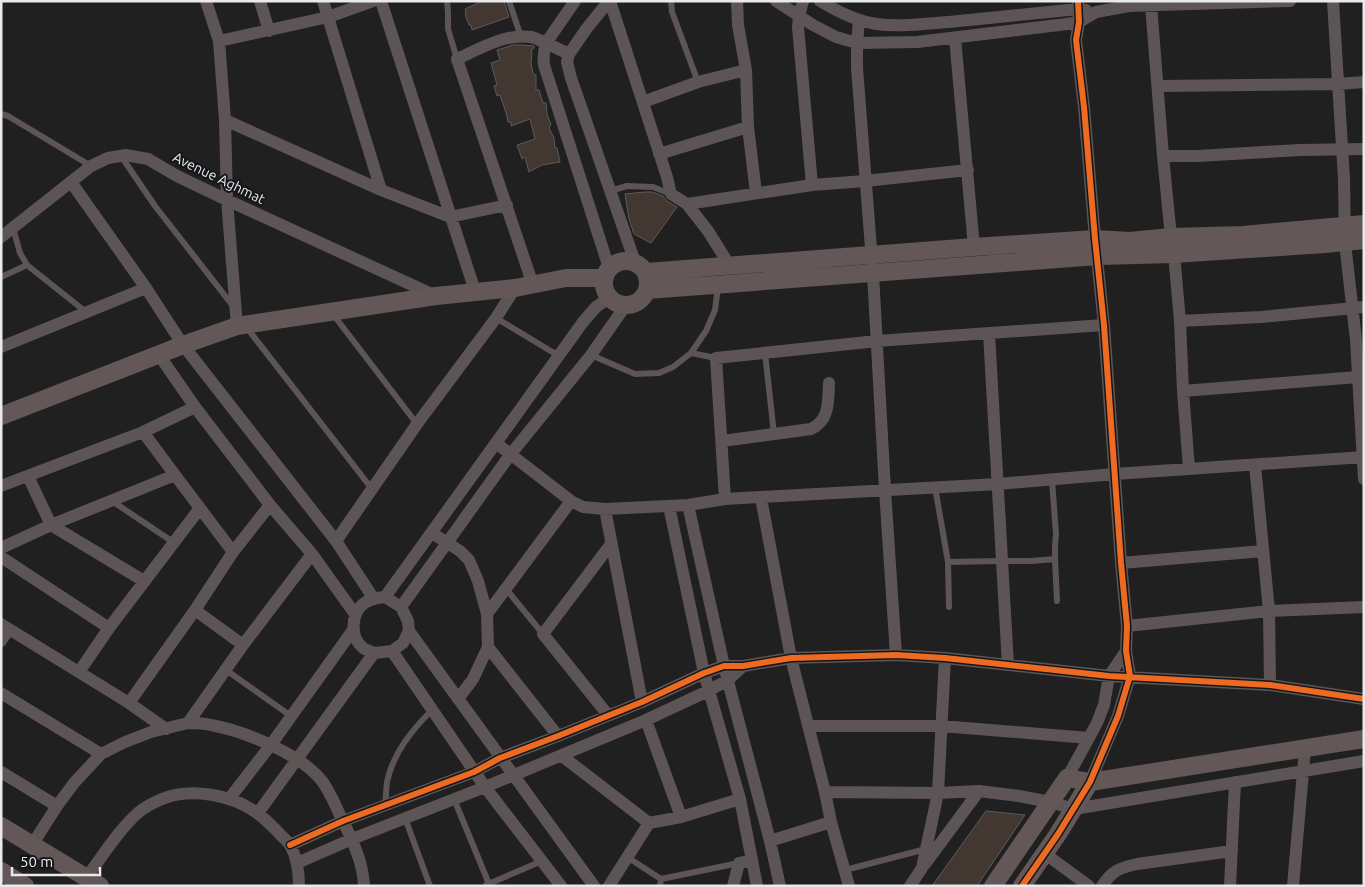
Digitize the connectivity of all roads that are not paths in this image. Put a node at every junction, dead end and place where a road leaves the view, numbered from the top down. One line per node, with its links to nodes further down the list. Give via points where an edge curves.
1 (206, 1): 28 (street)
2 (260, 1): 25 (street)
3 (323, 1): 22 (street)
4 (374, 1): 22 (street)
5 (381, 1): 59 (street)
6 (447, 1): 32 (lane, via 448,29)
7 (509, 1): 26 (lane)
8 (576, 1): 29 (street)
9 (609, 1): 31 (street); 38 (street)
10 (671, 1): 34 (lane, via 672,12)
11 (737, 1): 33 (street)
12 (776, 1): 21 (street)
13 (803, 1): 21 (street)
14 (820, 1): 23 (street)
15 (1290, 1): 18 (street)
16 (1333, 1): 36 (street)
17 (1078, 5): 19 (street); 20 (street); 24 (street)
18 (1151, 5): 20 (street); 37 (street)
19 (1064, 6): 23 (street, via 983,19 907,24 876,24); 24 (street)
20 (1096, 12): 24 (street)
21 (799, 16): 30 (street, via 836,37); 51 (street)
22 (328, 18): 25 (street); 52 (street)
23 (859, 20): 30 (street)
24 (1073, 23): 27 (street); 67 (street)
25 (269, 31): 28 (street)
26 (521, 37): 29 (street); 32 (street, via 498,41)
27 (954, 38): 30 (street); 48 (street)
28 (219, 42): 40 (street)
29 (546, 42): 31 (street); 72 (street, via 544,65)
30 (857, 43): 49 (street)
31 (569, 54): 53 (street, via 568,68)
32 (457, 59): 58 (street)
33 (746, 70): 34 (street); 41 (street)
34 (698, 82): 38 (street)
35 (1364, 82): 36 (street)
36 (1338, 84): 37 (street); 42 (street)
37 (1158, 86): 46 (street)
38 (643, 102): 44 (street)
39 (1, 114): 47 (lane)
40 (225, 120): 52 (street); 56 (street)
41 (748, 128): 44 (street); 54 (street)
42 (1342, 149): 43 (street); 46 (street); 62 (street)
43 (1364, 149)
44 (659, 154): 55 (street)
45 (120, 156): 47 (street, Avenue Aghmat); 56 (street, Avenue Aghmat, via 148,159); 88 (lane)
46 (1162, 156): 65 (street)
47 (91, 166): 50 (street, Avenue Aghmat)
48 (968, 170): 49 (street); 66 (street)
49 (865, 181): 51 (street); 68 (street)
50 (71, 182): 61 (street, Avenue Aghmat); 77 (street)
51 (812, 185): 54 (street)
52 (381, 190): 59 (street)
53 (610, 191): 55 (lane, via 627,186 653,187); 71 (street)
54 (756, 193): 57 (street)
55 (671, 194): 57 (street)
56 (228, 200): 81 (street, Avenue Aghmat); 88 (street)
57 (687, 204): 70 (street)
58 (507, 205): 59 (street); 75 (street)
59 (450, 217): 80 (street)
60 (1364, 224): 62 (street)
61 (13, 228): 63 (street, Avenue Aghmat); 69 (lane, via 20,254)
62 (1345, 234): 64 (street); 65 (street, via 1243,235); 84 (street)
63 (1, 237)
64 (1364, 240)
65 (1173, 246): 67 (street, via 1130,241); 89 (street)
66 (974, 247): 67 (street); 68 (street)
67 (1097, 247): 73 (street); 90 (street)
68 (870, 255): 70 (street); 73 (street)
69 (27, 265): 74 (lane); 85 (lane)
70 (730, 266): 71 (street)
71 (640, 267): 72 (street, via 628,260 621,261 612,264); 79 (street, via 648,280)
72 (606, 273): 75 (street); 82 (street, via 604,290)
73 (873, 274): 76 (street); 92 (street)
74 (1, 277)
75 (533, 285): 78 (street)
76 (718, 286): 79 (street); 96 (lane, via 715,310)
77 (146, 288): 85 (street); 93 (street)
78 (515, 288): 80 (street); 87 (street)
79 (647, 290): 83 (street, via 640,300)
80 (475, 291): 81 (street)
81 (436, 296): 86 (street)
82 (609, 298): 83 (street); 99 (street, via 596,307)
83 (626, 305): 98 (street)
84 (1358, 308): 89 (street); 101 (street)
85 (87, 312): 94 (street)
86 (331, 312): 88 (street); 106 (lane)
87 (496, 318): 99 (lane); 106 (street)
88 (239, 320): 93 (street); 123 (lane)
89 (1180, 321): 103 (street)
90 (1104, 325): 91 (street); 115 (street)
91 (989, 333): 92 (street); 120 (street)
92 (877, 342): 95 (street); 124 (street)
93 (183, 345): 97 (street); 136 (street)
94 (1, 347)
95 (765, 352): 100 (street); 108 (lane)
96 (691, 353): 98 (lane, via 659,373 635,374); 100 (lane)
97 (159, 355): 104 (street); 105 (street)
98 (590, 355): 111 (street)
99 (559, 356): 110 (street)
100 (716, 358): 109 (street)
101 (1358, 377): 103 (street); 112 (street)
102 (829, 383): 108 (street, via 827,410 822,421 811,429)
103 (1183, 391): 114 (street)
104 (195, 408): 107 (street); 129 (street)
105 (1, 416)
106 (417, 424): 123 (street)
107 (144, 432): 116 (street); 117 (street)
108 (774, 434): 109 (street)
109 (722, 441): 126 (street)
110 (496, 443): 111 (street); 135 (street)
111 (510, 454): 128 (street); 138 (street)
112 (1363, 457): 113 (street); 118 (street)
113 (1255, 465): 114 (street); 141 (street)
114 (1189, 469): 115 (street)
115 (1115, 474): 119 (street); 148 (street)
116 (175, 475): 127 (street); 132 (street)
117 (28, 476): 121 (street); 134 (street)
118 (1364, 479)
119 (1052, 480): 120 (street); 145 (lane)
120 (998, 484): 122 (street); 146 (street)
121 (1, 486)
122 (935, 487): 124 (street); 147 (lane)
123 (372, 489): 136 (street)
124 (885, 490): 125 (street); 172 (street)
125 (762, 498): 126 (street); 173 (street)
126 (725, 499): 130 (street)
127 (111, 501): 134 (street); 137 (lane)
128 (570, 501): 133 (street, via 583,507); 150 (street)
129 (270, 505): 142 (street); 143 (street)
130 (688, 505): 131 (street); 176 (street)
131 (669, 506): 133 (street); 180 (street)
132 (200, 508): 137 (street); 142 (street)
133 (605, 509): 139 (street)
134 (51, 525): 140 (street); 149 (street)
135 (432, 533): 138 (street); 151 (street)
136 (336, 541): 151 (street)
137 (173, 542): 149 (street)
138 (448, 543): 153 (street); 159 (street, via 469,560)
139 (611, 544): 165 (street); 189 (street)
140 (1, 548)
141 (1263, 551): 148 (street); 157 (street)
142 (233, 552): 156 (street)
143 (312, 554): 158 (street); 167 (street)
144 (1, 557): 162 (street)
145 (1055, 559): 146 (lane); 152 (lane)
146 (1002, 560): 147 (lane); 175 (street)
147 (948, 562): 154 (lane)
148 (1121, 563): 161 (street)
149 (144, 581): 162 (street)
150 (506, 589): 159 (street); 165 (lane)
151 (379, 598): 153 (street); 158 (street, via 364,604)
152 (1057, 601)
153 (401, 607): 164 (street)
154 (949, 607)
155 (1364, 607): 157 (street)
156 (195, 610): 167 (street); 190 (street)
157 (1269, 611): 161 (street); 184 (street)
158 (356, 614): 163 (street)
159 (487, 614): 168 (street)
160 (5, 626): 166 (street); 179 (street)
161 (1127, 626): 170 (street)
162 (109, 628): 179 (street)
163 (353, 630): 171 (street, via 363,648); 193 (street)
164 (409, 631): 169 (street, via 403,643); 187 (street)
165 (543, 634): 192 (street)
166 (1, 641)
167 (243, 645): 178 (street)
168 (488, 647): 187 (street, via 473,679); 199 (street)
169 (392, 651): 171 (street); 191 (street)
170 (1126, 651): 181 (street); 182 (street)
171 (374, 653): 207 (street)
172 (896, 655): 173 (street); 174 (street)
173 (791, 658): 177 (street); 196 (street)
174 (944, 658): 175 (street); 197 (street)
175 (1008, 665): 181 (street)
176 (724, 666): 177 (street); 180 (street); 183 (street)
177 (742, 666): 183 (street)
178 (226, 670): 193 (lane); 195 (street)
179 (79, 672): 190 (street)
180 (704, 673): 185 (street); 189 (street)
181 (1108, 676): 182 (street); 200 (street, via 1104,705)
182 (1130, 676): 184 (street); 214 (street, via 1118,716)
183 (728, 680): 185 (street); 235 (street)
184 (1270, 685): 188 (street)
185 (708, 691): 194 (street); 222 (street)
186 (1, 693): 204 (street)
187 (458, 699): 206 (street)
188 (1364, 699)
189 (642, 702): 192 (street)
190 (129, 703): 198 (street)
191 (432, 710): 210 (street); 225 (lane, via 414,729 392,764)
192 (608, 715): 199 (street)
193 (291, 716): 202 (street)
194 (646, 720): 205 (street); 228 (street)
195 (188, 723): 198 (street); 202 (street, via 210,724 239,732)
196 (808, 726): 197 (street); 218 (street)
197 (941, 726): 200 (street); 219 (street)
198 (166, 728): 204 (street)
199 (558, 736): 206 (street)
200 (1089, 738): 213 (street)
201 (1364, 739): 203 (street)
202 (270, 746): 207 (street); 220 (street)
203 (1305, 749): 211 (street); 214 (street)
204 (100, 754): 224 (street)
205 (562, 756): 212 (street); 232 (street)
206 (500, 758): 210 (street); 212 (street)
207 (297, 759): 227 (street); 230 (street, via 322,781)
208 (1364, 761): 211 (street)
209 (1, 772): 224 (street)
210 (474, 772): 216 (street); 225 (street)
211 (1303, 772): 215 (street); 268 (street)
212 (514, 775): 216 (street); 256 (street)
213 (1067, 778): 214 (street); 223 (street)
214 (1090, 782): 226 (street)
215 (1235, 782): 226 (street); 239 (street)
216 (485, 787): 221 (street); 242 (street)
217 (979, 791): 219 (street); 223 (street); 245 (street)
218 (825, 792): 219 (street); 231 (street)
219 (938, 794): 238 (street)
220 (229, 799): 227 (street); 248 (street, via 184,794 163,799 140,812 122,830)
221 (454, 799): 229 (street); 250 (lane)
222 (740, 799): 228 (street); 243 (street)
223 (1050, 802): 226 (street); 263 (street)
224 (57, 806): 236 (street)
225 (385, 806): 230 (street)
226 (1074, 809): 240 (street)
227 (258, 813): 237 (street)
228 (681, 817): 232 (street)
229 (405, 818): 234 (street); 254 (lane)
230 (343, 822): 234 (street); 237 (street)
231 (831, 822): 235 (street); 246 (street)
232 (649, 823): 241 (street)
233 (1, 826): 236 (street)
234 (352, 839): 244 (street); 253 (street, via 361,862)
235 (770, 840): 260 (street)
236 (32, 845): 248 (street)
237 (290, 845): 244 (street)
238 (926, 849): 245 (street); 246 (lane)
239 (1232, 851): 266 (street, via 1124,867 1108,877); 267 (street)
240 (1044, 853): 264 (street); 265 (street)
241 (627, 857): 249 (lane); 257 (street)
242 (542, 862): 250 (lane); 255 (street)
243 (745, 862): 249 (lane); 258 (street); 259 (street)
244 (297, 863): 252 (street)
245 (922, 868): 262 (street)
246 (845, 870): 261 (street)
247 (1, 871): 251 (street)
248 (93, 882)
249 (661, 882)
250 (487, 885)
251 (25, 886)
252 (298, 886)
253 (364, 886)
254 (430, 886)
255 (561, 886)
256 (594, 886)
257 (609, 886)
258 (733, 886)
259 (757, 886)
260 (780, 886)
261 (850, 886)
262 (910, 886)
263 (993, 886)
264 (1022, 886)
265 (1089, 886)
266 (1102, 886)
267 (1230, 886)
268 (1293, 886)

